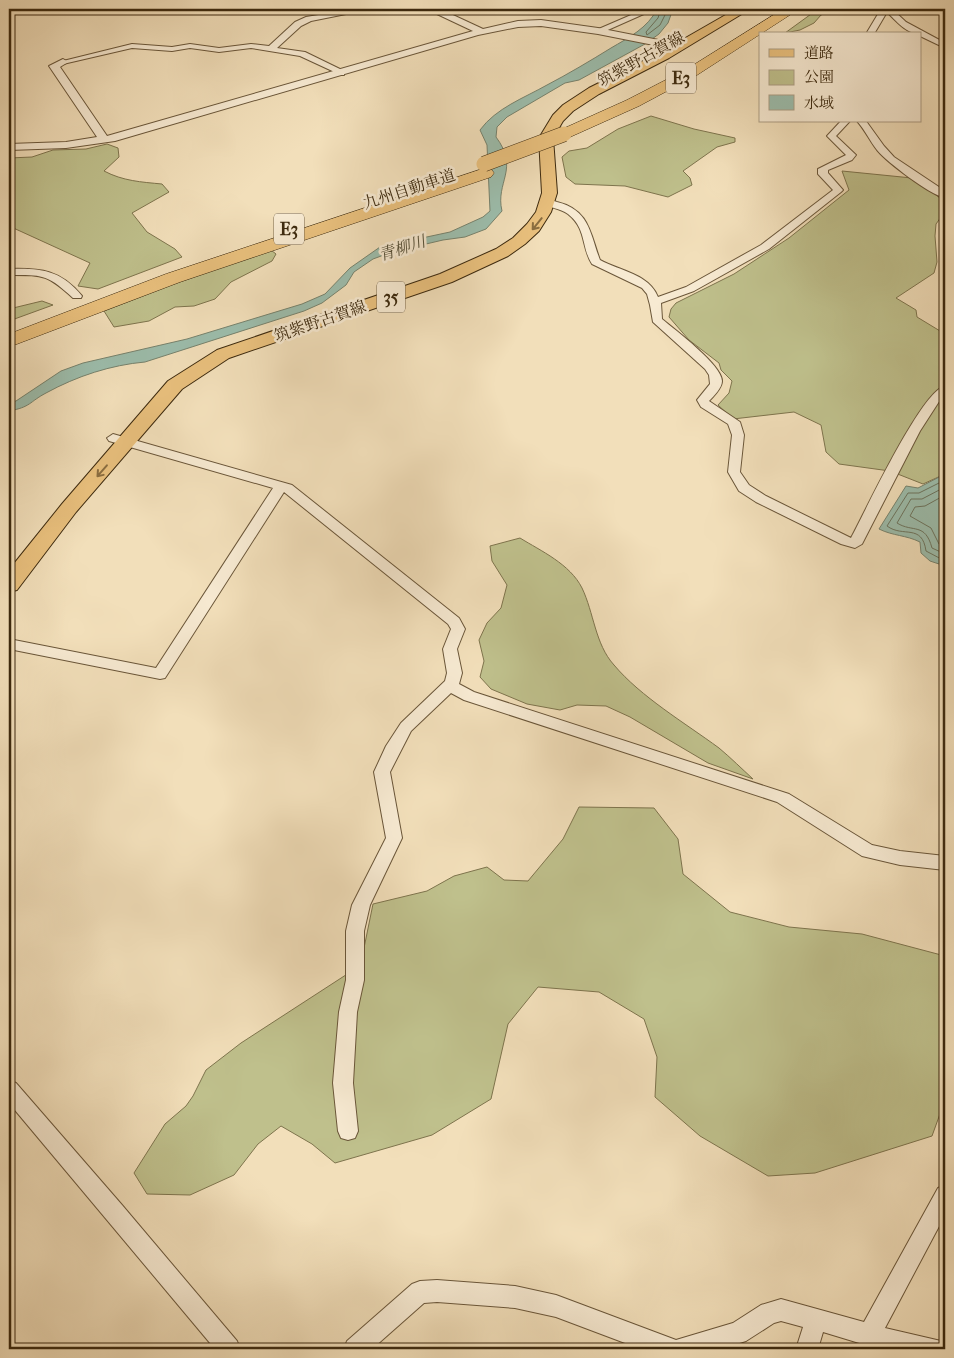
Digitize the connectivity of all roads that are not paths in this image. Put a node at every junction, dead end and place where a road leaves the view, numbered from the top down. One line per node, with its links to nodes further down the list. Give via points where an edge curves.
1 (367, 9): 18 (street, via 309,19 298,24)
2 (651, 9): 9 (street)
3 (732, 9): 16 (main road, 筑紫野古賀線 / 35)
4 (744, 9): 16 (main road, 筑紫野古賀線 / 35)
5 (792, 9): 24 (highway, 九州自動車道 / E3, via 674,82)
6 (807, 9): 11 (highway)
7 (887, 9): 12 (street); 13 (street, via 903,24)
8 (439, 11): 10 (street)
9 (598, 31): 10 (street, via 541,23 518,24); 16 (street)
10 (483, 32): 20 (street)
11 (771, 32)
12 (871, 32)
13 (918, 32)
14 (922, 34): 17 (street)
15 (759, 40): 24 (highway, 九州自動車道 / E3, via 652,103)
16 (667, 44): 27 (main road, 筑紫野古賀線 / 35, via 558,119 547,136 544,148 549,172); 35 (main road, 筑紫野古賀線 / 35, via 581,92 544,122 533,151 537,180 534,203 513,232 496,245 457,266 203,357 169,380 139,408)
17 (945, 46)
18 (272, 48): 19 (street, via 251,46 219,50 198,46 172,49 132,46); 20 (street, via 302,54)
19 (63, 62): 23 (street, via 54,66)
20 (340, 73): 23 (street, via 147,130)
21 (845, 122): 30 (street, via 831,136 851,155 823,169 823,174 838,190 836,192 765,247 690,289)
22 (862, 122): 26 (street, via 872,131 878,146 898,165)
23 (104, 139): 25 (street, via 66,146)
24 (563, 139): 29 (highway, 九州自動車道 / E3, via 262,247)
25 (9, 147)
26 (945, 196)
27 (548, 203): 30 (street, via 558,203 570,210 581,223 591,242 596,262 638,280); 35 (main road, 筑紫野古賀線 / 35, one-way to 35, via 535,227 477,266 248,345 205,364 175,386)
28 (9, 272): 29 (street, via 50,273)
29 (92, 299): 31 (highway, 九州自動車道 / E3)
30 (656, 302): 34 (street, via 657,320 707,364 717,379 703,400 734,422 738,435 734,472 744,488 772,506 856,544 914,431 935,398)
31 (66, 313): 32 (highway, 九州自動車道 / E3); 33 (highway, 九州自動車道 / E3)
32 (9, 330)
33 (9, 341)
34 (945, 389)
35 (119, 441): 36 (street); 37 (main road, 筑紫野古賀線 / 35); 38 (main road, 筑紫野古賀線 / 35, one-way to 38)
36 (281, 486): 39 (street, via 160,674); 40 (street, via 454,621 458,629 449,650 455,674)
37 (9, 560)
38 (9, 584)
39 (9, 644)
40 (450, 686): 41 (street, via 469,696 783,798 868,851); 43 (street, via 406,727 382,772 394,838 361,904 356,931 355,980 348,1012 343,1083)
41 (945, 863)
42 (9, 1089): 47 (street)
43 (348, 1131)
44 (945, 1195): 46 (street)
45 (816, 1319): 46 (street); 50 (street, via 782,1310 769,1313 738,1333); 51 (street)
46 (869, 1336): 52 (street)
47 (229, 1349)
48 (355, 1349): 49 (street, via 420,1292 437,1291 515,1297 556,1306)
49 (670, 1349)
50 (681, 1349)
51 (808, 1349)
52 (933, 1349)

